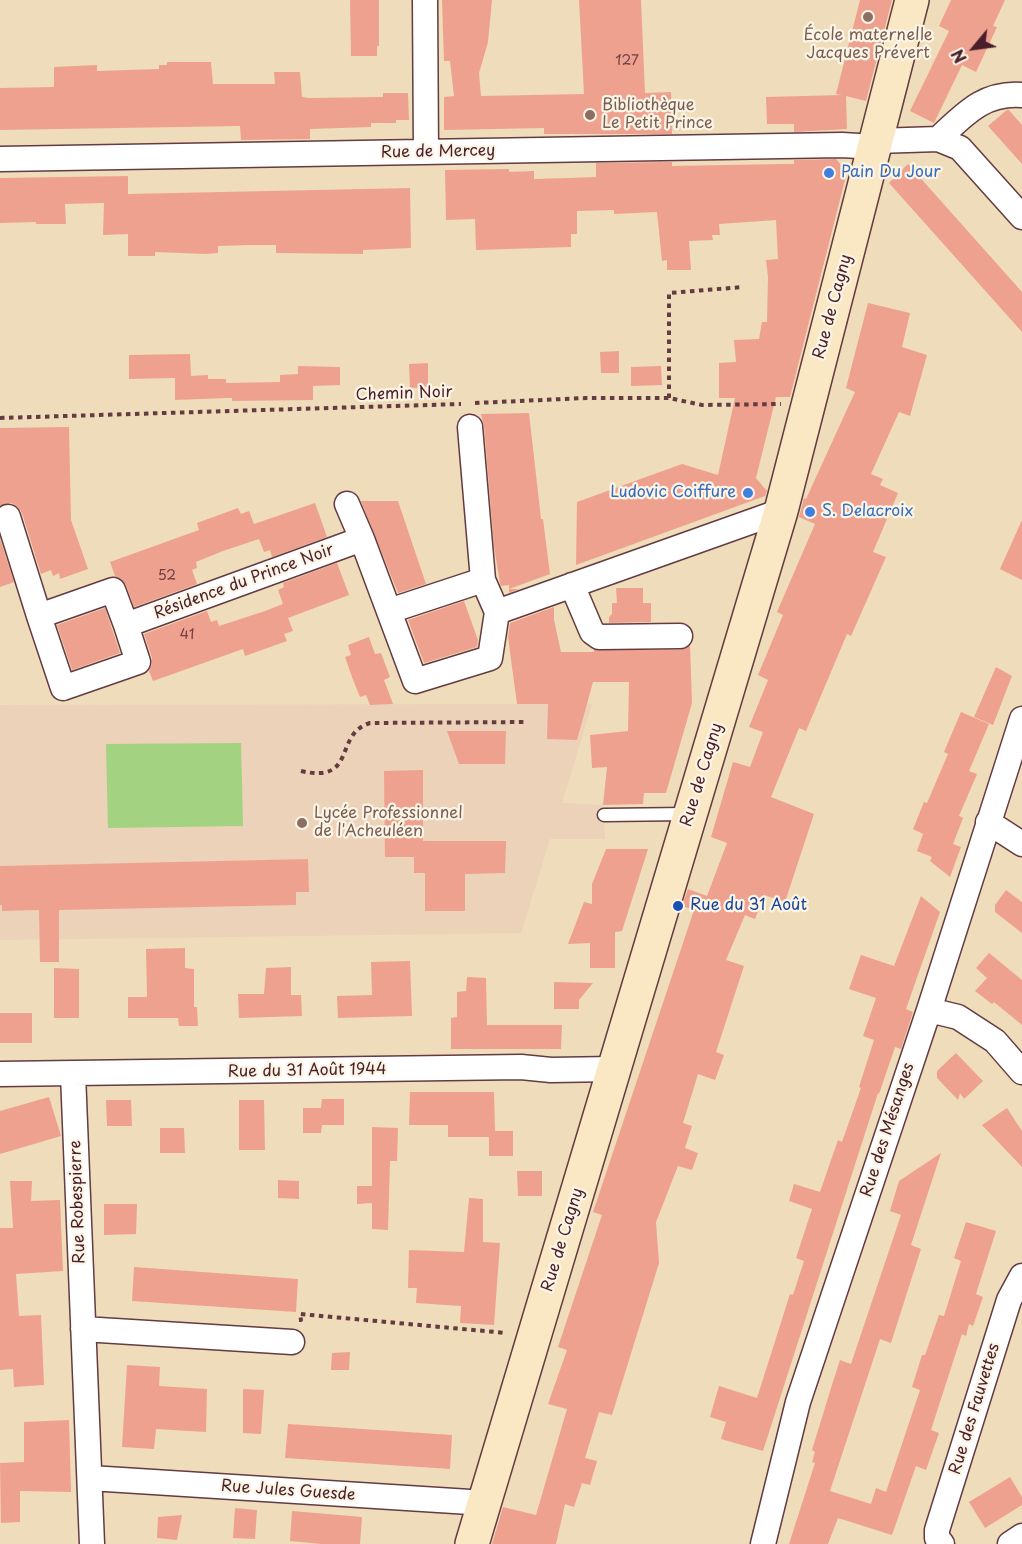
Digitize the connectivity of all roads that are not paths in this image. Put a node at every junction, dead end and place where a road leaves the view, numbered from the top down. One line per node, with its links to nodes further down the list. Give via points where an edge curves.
1 (425, 0): 6 (street)
2 (912, 0): 5 (main road, Rue de Cagny)
3 (1022, 95): 4 (street, via 993,97 970,109)
4 (938, 139): 5 (street, Rue de Mercey); 8 (street, via 960,148)
5 (876, 144): 6 (street, Rue de Mercey); 11 (main road, Rue de Cagny)
6 (426, 152): 7 (street, Rue de Mercey)
7 (0, 159)
8 (1022, 217)
9 (470, 427): 14 (street)
10 (347, 504): 13 (street)
11 (780, 511): 15 (street); 22 (main road, Rue de Cagny)
12 (8, 517): 18 (street)
13 (362, 539): 16 (street); 19 (street, Résidence du Prince Noir)
14 (483, 580): 16 (street); 17 (street)
15 (572, 585): 17 (street); 20 (street, via 592,632 599,637)
16 (389, 611): 17 (street, via 416,681 490,658)
17 (497, 612)
18 (39, 616): 19 (street, via 113,590); 19 (street, via 63,688 138,662)
19 (126, 625)
20 (680, 636)
21 (1022, 719): 24 (street, Rue des Mésanges)
22 (690, 814): 23 (lane); 27 (main road, Rue de Cagny)
23 (604, 815)
24 (988, 822): 25 (street); 26 (street, Rue des Mésanges)
25 (1022, 844)
26 (928, 1010): 28 (street, via 958,1017 995,1041); 39 (street, Rue des Mésanges, via 798,1402)
27 (614, 1069): 30 (street, Rue du 31 Août 1944); 35 (main road, Rue de Cagny)
28 (1022, 1072)
29 (0, 1074): 30 (street, Rue du 31 Août 1944)
30 (73, 1074): 32 (street, Rue Robespierre)
31 (1022, 1276): 40 (street, Rue des Fauvettes, via 1009,1300 937,1530)
32 (83, 1329): 33 (street); 34 (street, Rue Robespierre)
33 (290, 1331)
34 (90, 1479): 35 (street, Rue Jules Guesde); 37 (street, Rue Robespierre)
35 (486, 1503): 38 (main road, Rue de Cagny)
36 (1022, 1536): 41 (street)
37 (92, 1544)
38 (472, 1544)
39 (764, 1544)
40 (942, 1544)
41 (1010, 1544)

